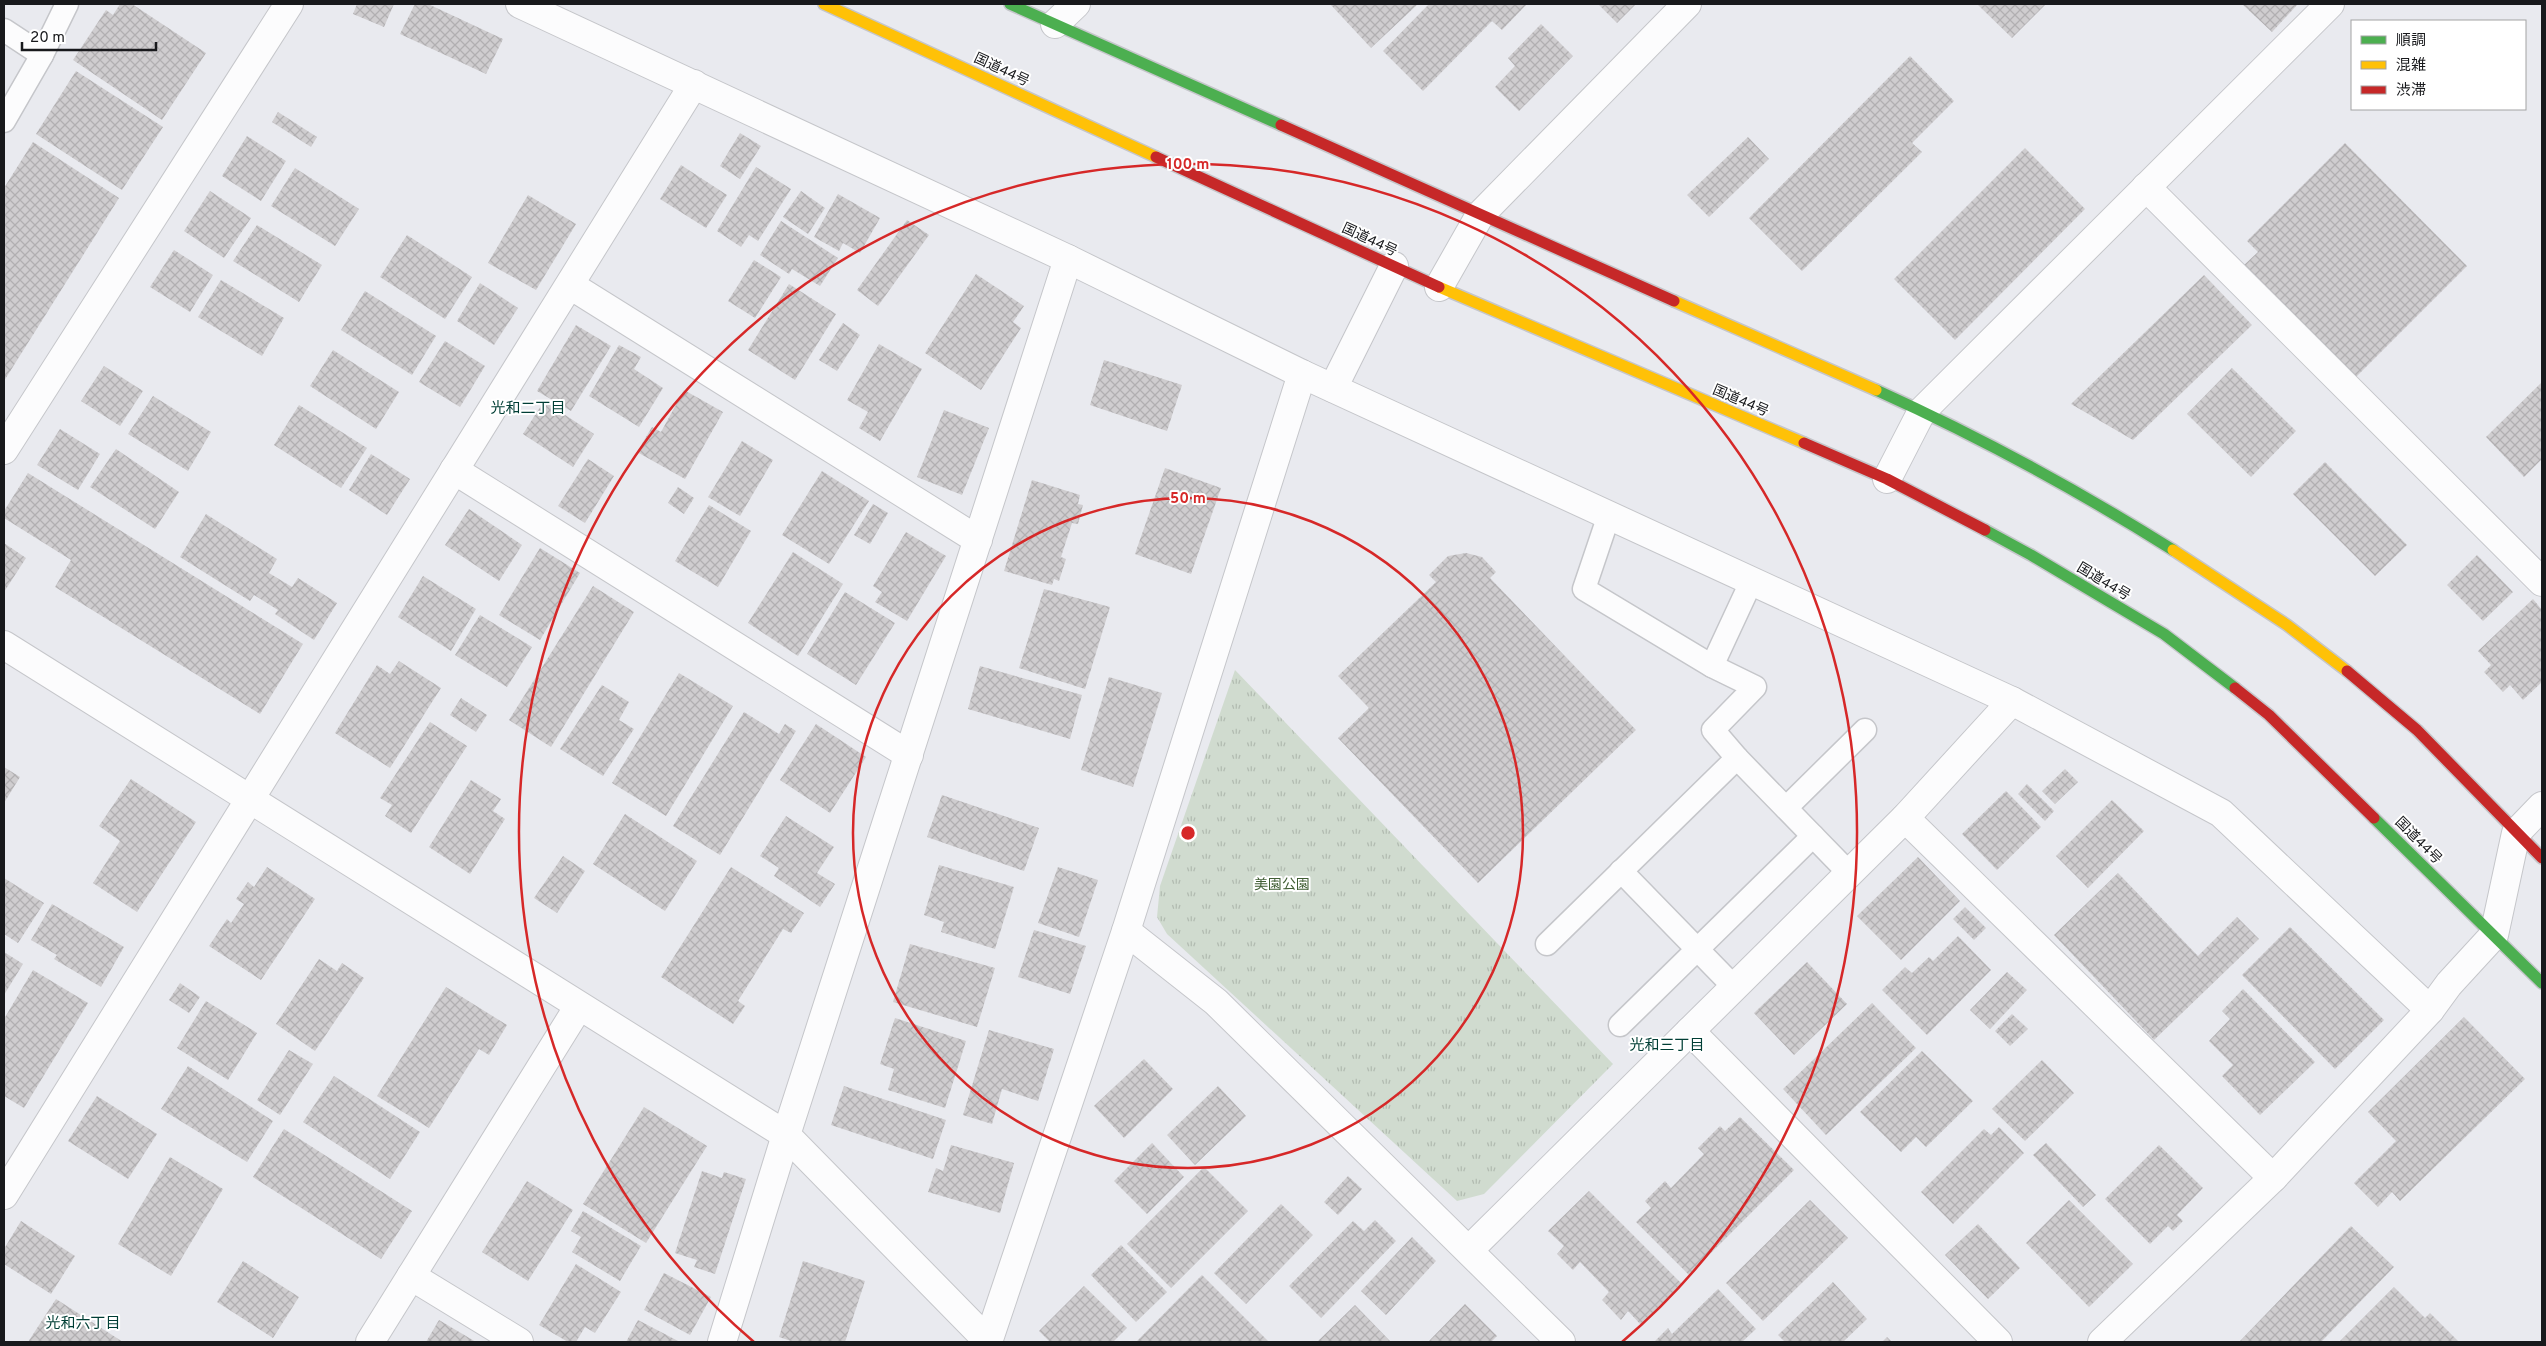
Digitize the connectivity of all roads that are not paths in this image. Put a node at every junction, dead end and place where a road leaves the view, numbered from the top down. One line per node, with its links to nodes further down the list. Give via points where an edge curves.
1 (66, 4): 11 (lane)
2 (289, 4): 23 (street)
3 (520, 4): 12 (street)
4 (824, 4): 17 (highway, 国道44号)
5 (1010, 4): 9 (highway)
6 (1076, 4): 9 (street)
7 (1687, 4): 15 (street)
8 (2330, 4): 14 (street)
9 (1055, 24): 15 (highway)
10 (4, 30): 11 (lane)
11 (42, 55): 13 (lane)
12 (694, 84): 16 (street); 18 (street)
13 (4, 121)
14 (2146, 187): 22 (street); 29 (street)
15 (1480, 215): 19 (street); 22 (highway)
16 (1068, 259): 20 (street); 27 (street)
17 (1394, 266): 19 (highway, 国道44号); 21 (street)
18 (570, 285): 24 (street); 27 (street)
19 (1439, 287): 25 (highway, 国道44号)
20 (1302, 374): 21 (street); 45 (street)
21 (1333, 388): 26 (street)
22 (1922, 411): 25 (street); 40 (highway, via 2077,493 2219,579 2316,647 2398,713)
23 (4, 450)
24 (454, 470): 34 (street); 36 (street)
25 (1887, 479): 46 (highway, 国道44号, via 2031,555 2164,634 2269,715)
26 (1609, 515): 28 (street); 31 (lane, via 1584,589)
27 (978, 540): 34 (street)
28 (1752, 580): 31 (lane); 32 (street)
29 (2542, 582)
30 (4, 645): 36 (street)
31 (1712, 666): 35 (lane, via 1755,687 1713,730)
32 (2012, 702): 39 (street); 52 (street, via 2221,813)
33 (1865, 730): 38 (lane)
34 (909, 754): 55 (street)
35 (1737, 758): 38 (lane); 43 (lane)
36 (250, 799): 51 (street); 57 (street)
37 (2542, 806): 40 (street)
38 (1786, 808): 41 (lane)
39 (1906, 818): 44 (street); 56 (street)
40 (2516, 833): 42 (highway); 46 (street)
41 (1813, 836): 44 (lane); 48 (lane)
42 (2542, 858)
43 (1622, 871): 47 (lane); 48 (lane)
44 (1850, 874): 50 (street)
45 (1126, 931): 58 (street, via 1216,1002); 64 (street)
46 (2494, 935): 49 (highway, 国道44号); 52 (street)
47 (1547, 944)
48 (1697, 949): 50 (lane); 53 (lane)
49 (2542, 983)
50 (1735, 988): 54 (street)
51 (579, 1006): 55 (street); 59 (street)
52 (2430, 1010): 56 (street)
53 (1620, 1025)
54 (1690, 1031): 58 (street); 66 (street)
55 (786, 1135): 63 (street); 64 (street)
56 (2273, 1178): 60 (street)
57 (4, 1195)
58 (1469, 1250): 65 (street)
59 (411, 1276): 61 (street); 62 (street)
60 (2114, 1339)
61 (370, 1342)
62 (519, 1342)
63 (722, 1342)
64 (988, 1342)
65 (1561, 1342)
66 (1998, 1342)

